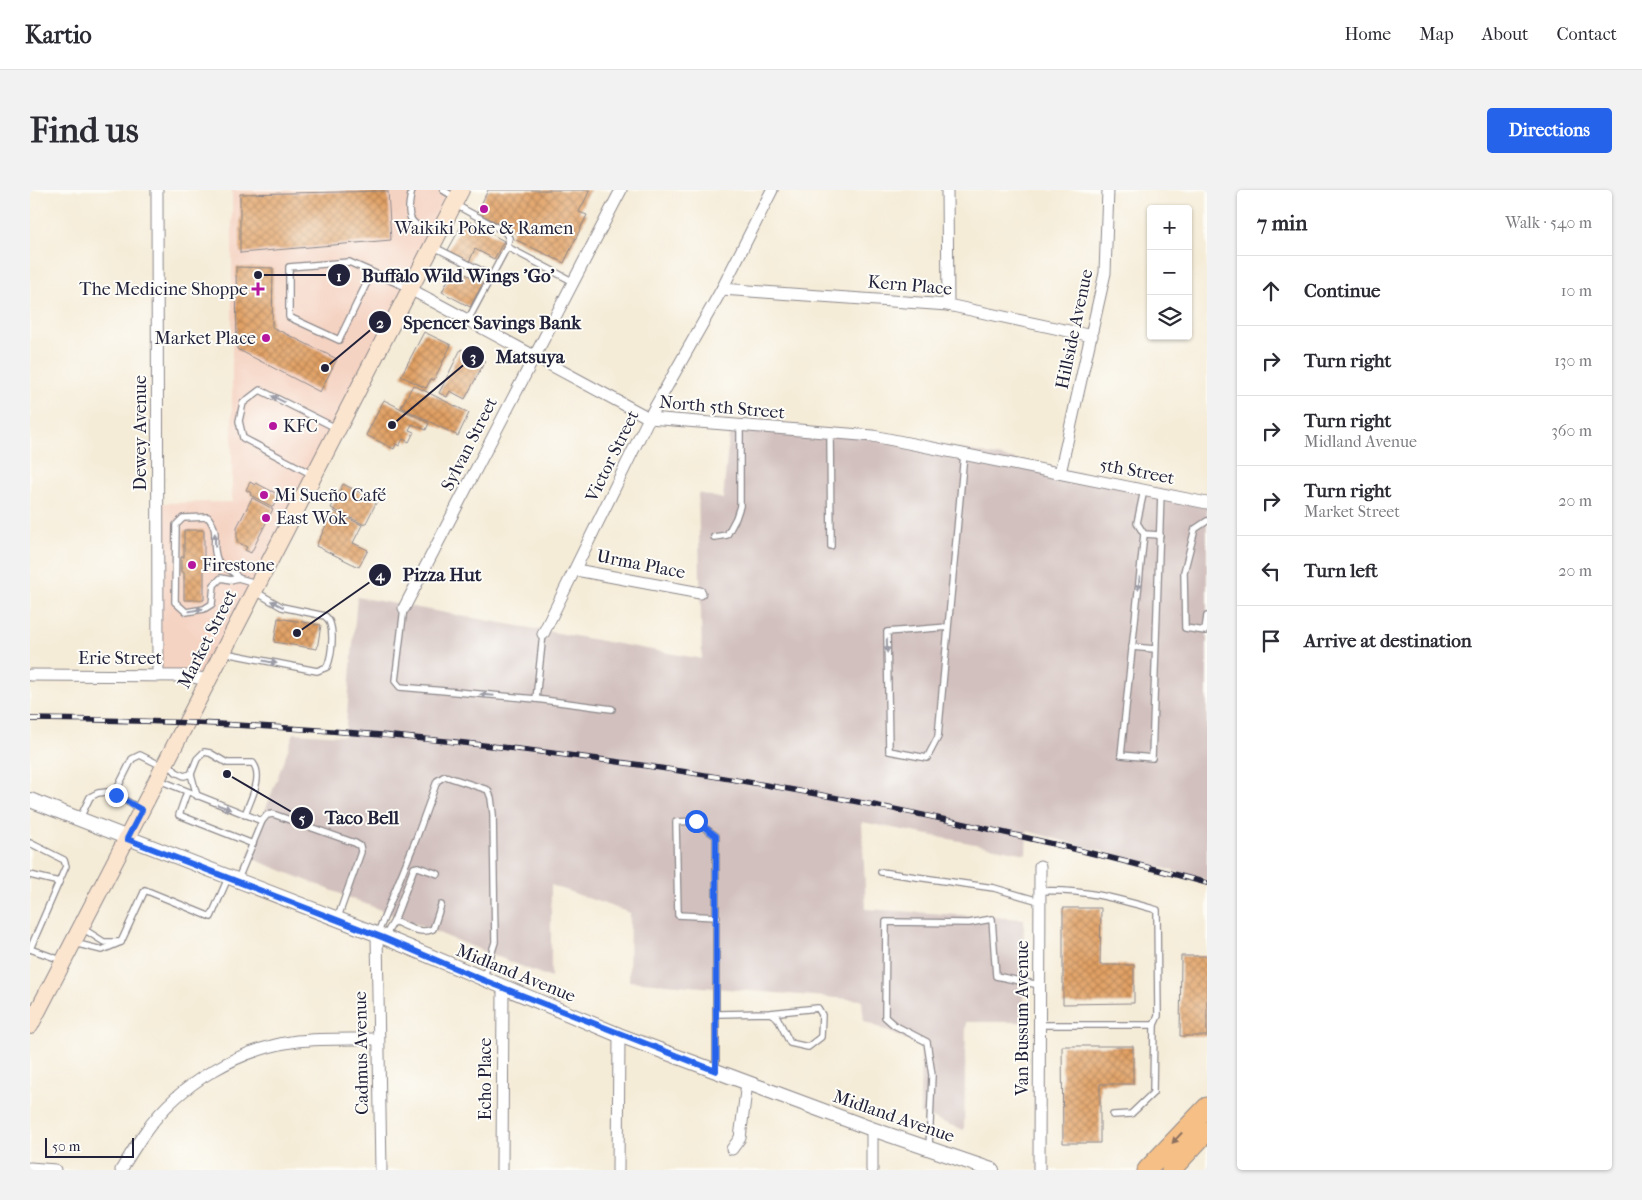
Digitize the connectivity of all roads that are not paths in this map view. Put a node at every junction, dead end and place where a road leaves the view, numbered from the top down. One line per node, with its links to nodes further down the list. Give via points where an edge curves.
1 (157, 190): 46 (street, Dewey Avenue)
2 (412, 190): 8 (lane, via 410,219)
3 (621, 190): 12 (street, Sylvan Street)
4 (772, 190): 14 (street, Victor Street)
5 (947, 190): 15 (street)
6 (1108, 190): 17 (street, Hillside Avenue, via 1105,273)
7 (454, 196): 8 (main road, Market Street); 9 (lane, via 504,232 509,238)
8 (435, 241): 11 (lane); 13 (main road, Market Street)
9 (507, 247): 11 (lane); 12 (lane)
10 (372, 272): 10 (lane, via 349,262 289,267 289,317 339,340); 13 (lane)
11 (492, 276): 16 (lane)
12 (574, 282): 18 (street, Sylvan Street)
13 (410, 289): 16 (street, North 5th Street); 21 (main road, Market Street)
14 (722, 289): 15 (street, Kern Place); 19 (street, Victor Street)
15 (948, 305): 17 (street, Kern Place)
16 (468, 320): 18 (street, North 5th Street)
17 (1092, 336): 24 (street, Hillside Avenue)
18 (536, 355): 19 (street, North 5th Street); 38 (street, Sylvan Street)
19 (649, 418): 20 (street, North 5th Street); 34 (street, Victor Street)
20 (740, 427): 22 (street, North 5th Street); 32 (lane, via 740,506 727,536)
21 (338, 429): 25 (main road, Market Street); 25 (lane, one-way to 25, via 260,390 243,403 240,421 243,438)
22 (830, 433): 23 (street, North 5th Street, via 873,436); 33 (lane)
23 (964, 454): 24 (street, North 5th Street); 40 (lane)
24 (1060, 473): 26 (street, 5th Street)
25 (313, 476): 36 (main road, Market Street)
26 (1144, 490): 27 (street, 5th Street); 30 (lane, via 1137,523)
27 (1161, 493): 28 (street, 5th Street); 31 (lane)
28 (1207, 503)
29 (1207, 521): 39 (lane, via 1195,530 1184,572 1185,628 1205,631)
30 (1144, 534): 31 (lane); 42 (lane, one-way to 42)
31 (1160, 534): 43 (lane)
32 (714, 537)
33 (831, 546)
34 (576, 570): 37 (street, Urma Place); 41 (street, Victor Street)
35 (238, 578): 35 (lane, one-way to 35, via 216,557 215,528 208,518 184,518 176,525 175,602 186,612 212,604 214,585 221,578); 36 (lane)
36 (256, 587): 44 (main road, Market Street); 44 (lane, one-way to 36, via 317,672 327,667 330,620 325,616 282,608)
37 (700, 593)
38 (404, 608): 48 (lane, one-way to 38, via 400,687 395,681)
39 (1207, 616)
40 (948, 627): 40 (lane, one-way to 40, via 887,632 889,751 927,758 938,737)
41 (543, 634): 48 (lane)
42 (1132, 647): 43 (lane); 43 (lane, via 1121,755 1152,758)
43 (1155, 649)
44 (222, 653): 47 (main road, Market Street)
45 (30, 675): 46 (street, Erie Street)
46 (158, 676): 47 (street, Erie Street)
47 (209, 680): 50 (main road, Market Street)
48 (536, 699): 49 (lane)
49 (612, 709)
50 (163, 769): 51 (lane, via 184,776); 52 (lane, via 140,755 132,759); 53 (lane); 56 (main road, Market Street)
51 (192, 774): 54 (lane); 57 (lane, via 197,759 204,752 227,762 252,763 258,777)
52 (116, 791): 56 (lane, via 119,797); 58 (lane, via 90,797)
53 (187, 792): 54 (lane); 62 (lane, via 179,815)
54 (197, 796): 57 (lane, one-way to 57)
55 (30, 800): 58 (street, Midland Avenue)
56 (142, 810): 60 (main road, Market Street)
57 (245, 815): 59 (lane)
58 (79, 820): 60 (street, Midland Avenue)
59 (262, 821): 62 (lane); 72 (lane, via 273,814 360,846 361,852)
60 (127, 839): 67 (street, Midland Avenue); 74 (main road, Market Street)
61 (30, 842): 68 (lane, via 64,860 66,866)
62 (253, 844): 67 (lane)
63 (1040, 866): 69 (street, Van Bussum Avenue)
64 (881, 872): 69 (lane)
65 (438, 874): 73 (lane, via 414,868)
66 (30, 875): 68 (lane)
67 (233, 880): 72 (street, Midland Avenue); 76 (lane, via 211,916 145,890)
68 (59, 882): 78 (lane)
69 (1040, 896): 81 (street, Van Bussum Avenue); 86 (lane, via 1069,890 1103,894 1156,910 1158,1016)
70 (441, 905): 73 (lane, via 433,929 426,932)
71 (717, 917): 71 (lane, via 716,836 696,821 676,822 678,915); 84 (lane)
72 (337, 920): 75 (street, Midland Avenue)
73 (394, 921): 75 (lane)
74 (82, 928): 76 (lane, via 104,942); 77 (main road, Market Street)
75 (380, 936): 80 (street, Midland Avenue); 80 (lane, via 437,781 446,776 488,790 493,814 495,942); 89 (street, Cadmus Avenue)
76 (121, 942): 77 (lane, via 102,950)
77 (74, 943): 79 (main road, Market Street)
78 (30, 949): 79 (lane)
79 (64, 962): 87 (main road, Market Street)
80 (483, 980): 82 (street, Midland Avenue)
81 (1039, 985): 85 (street, Van Bussum Avenue); 96 (lane, via 996,976 992,919 886,922 885,1017 894,1026 927,1042 932,1074)
82 (503, 988): 88 (street, Midland Avenue); 102 (street, Echo Place)
83 (770, 1013): 83 (lane, via 777,1017 790,1043 808,1048 821,1037 822,1015 818,1008); 84 (lane)
84 (717, 1014): 90 (lane)
85 (1039, 1024): 86 (lane); 106 (street, Van Bussum Avenue)
86 (1154, 1025): 93 (lane, via 1153,1093 1131,1114)
87 (30, 1026)
88 (618, 1034): 90 (street, Midland Avenue); 103 (street)
89 (378, 1039): 100 (street, via 295,1042 248,1054 222,1065 191,1086 159,1115); 101 (street, Cadmus Avenue)
90 (716, 1071): 91 (street, Midland Avenue)
91 (747, 1083): 94 (street, Midland Avenue); 97 (street, via 740,1138)
92 (1207, 1107): 107 (highway, one-way to 107)
93 (1113, 1115)
94 (872, 1130): 96 (street, Midland Avenue); 104 (street)
95 (1207, 1131): 108 (highway)
96 (929, 1148): 105 (street, Midland Avenue)
97 (732, 1149)
98 (30, 1168): 99 (street)
99 (55, 1170)
100 (121, 1170)
101 (381, 1170)
102 (502, 1170)
103 (618, 1170)
104 (872, 1170)
105 (992, 1170)
106 (1039, 1170)
107 (1148, 1170)
108 (1171, 1170)

